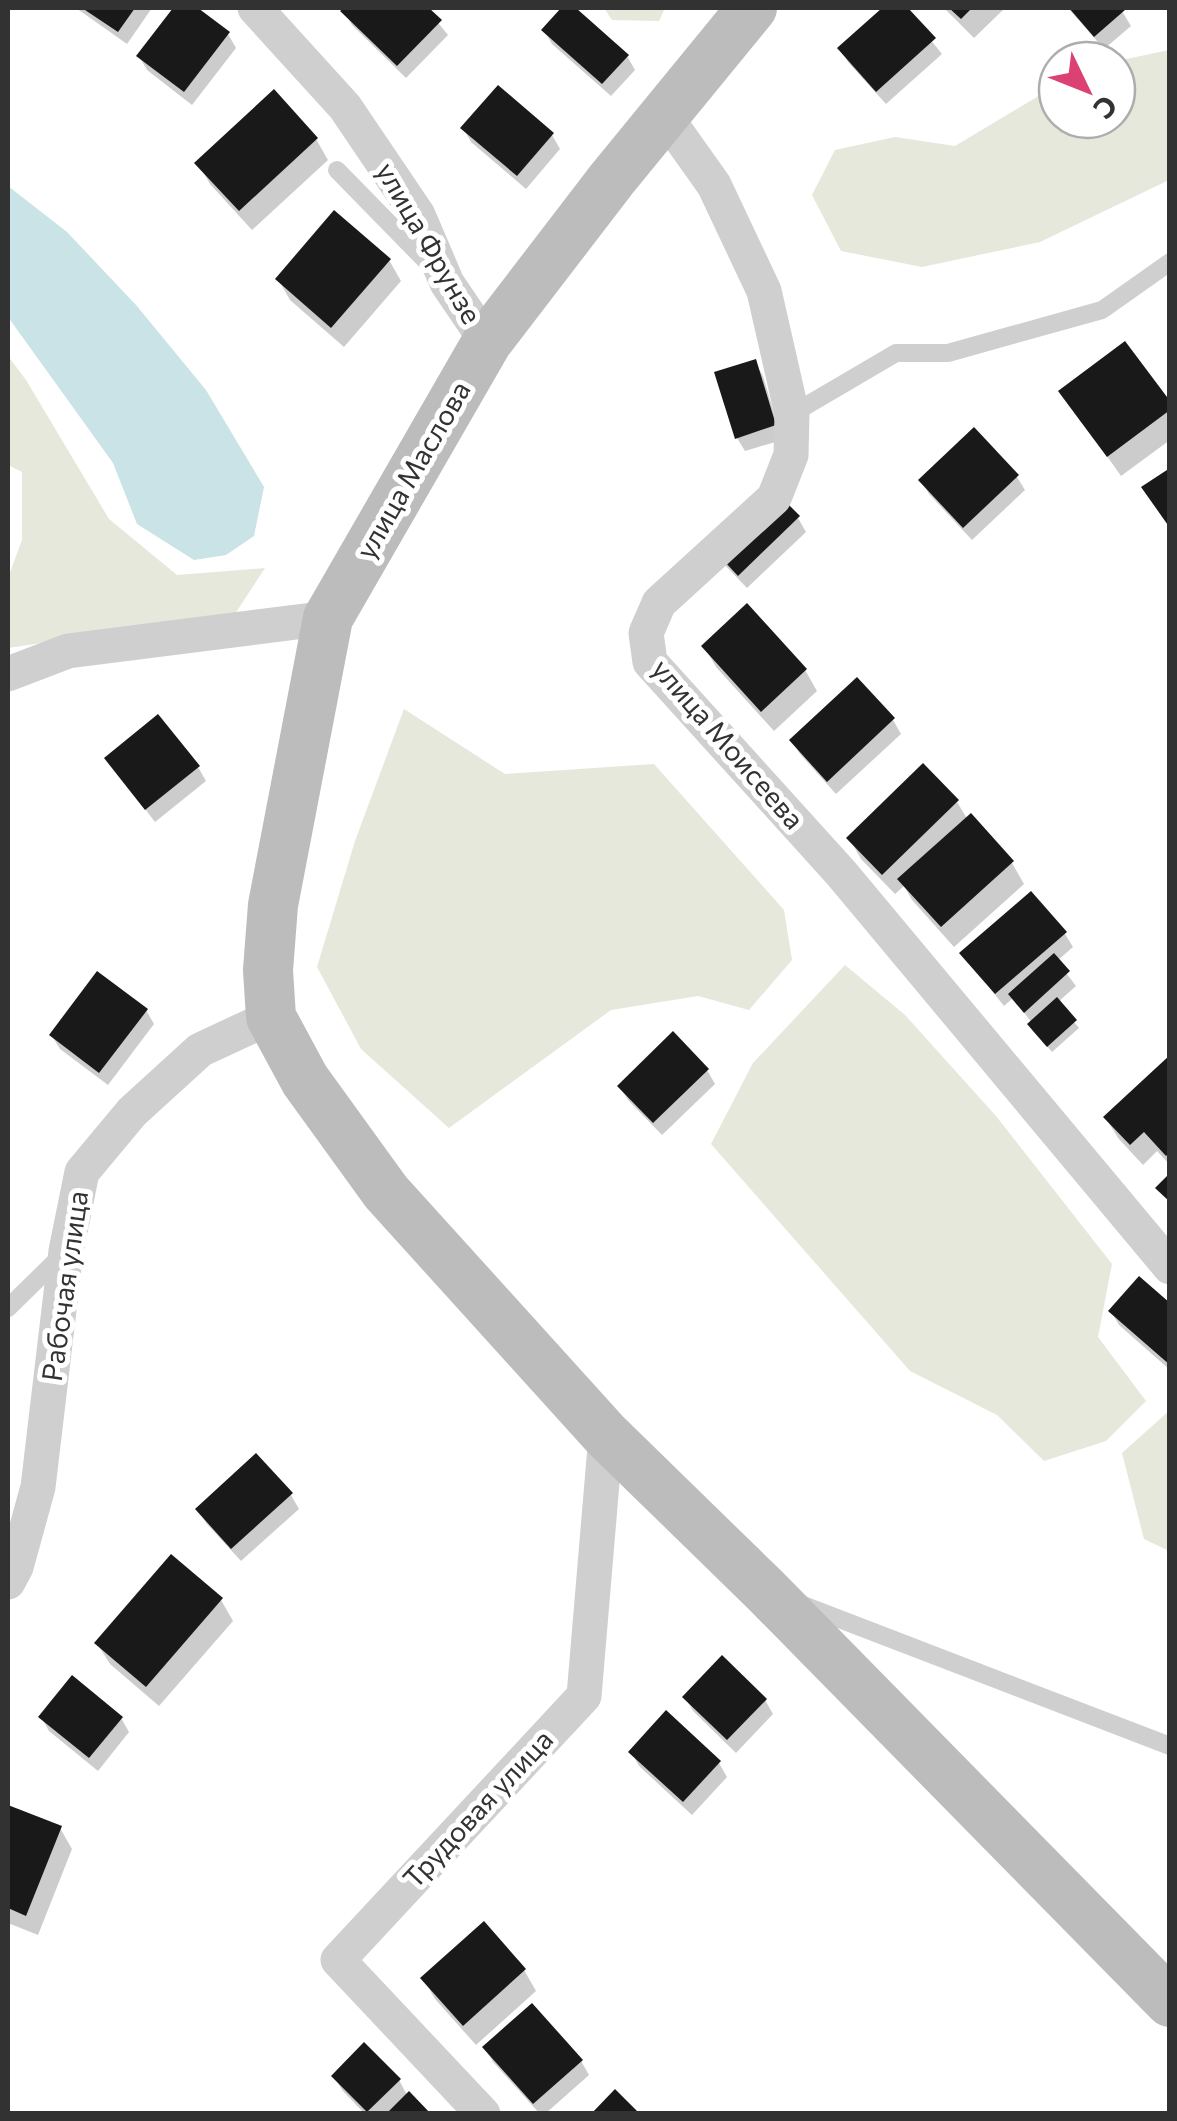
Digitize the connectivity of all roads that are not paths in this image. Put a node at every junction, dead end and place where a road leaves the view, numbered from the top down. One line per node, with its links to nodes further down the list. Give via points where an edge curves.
1 (255, 8): 6 (street, улица Фрунзе, via 345,106 418,215)
2 (752, 8): 3 (main road, улица Маслова)
3 (664, 116): 7 (main road, улица Маслова); 8 (street, улица Моисеева, via 714,185 764,290)
4 (336, 170): 6 (lane)
5 (1170, 262): 8 (lane, via 1102,310 948,353 896,353)
6 (447, 282): 7 (street, улица Фрунзе)
7 (487, 342): 9 (main road, улица Маслова)
8 (792, 414): 13 (street, улица Моисеева, via 791,456 774,498 659,603 646,633 650,662 853,888)
9 (328, 618): 10 (street, via 68,651); 11 (main road, улица Маслова, via 273,906)
10 (8, 674)
11 (271, 1016): 12 (street, Рабочая улица, via 200,1050 132,1112 82,1172); 15 (main road, via 305,1080 386,1192)
12 (66, 1252): 14 (lane); 16 (street, Рабочая улица, via 38,1487)
13 (1170, 1267)
14 (8, 1308)
15 (606, 1435): 17 (main road); 20 (street, Трудовая улица, via 584,1696 338,1960)
16 (8, 1582)
17 (765, 1590): 18 (lane); 19 (main road)
18 (1170, 1746)
19 (1170, 2002)
20 (483, 2114)

